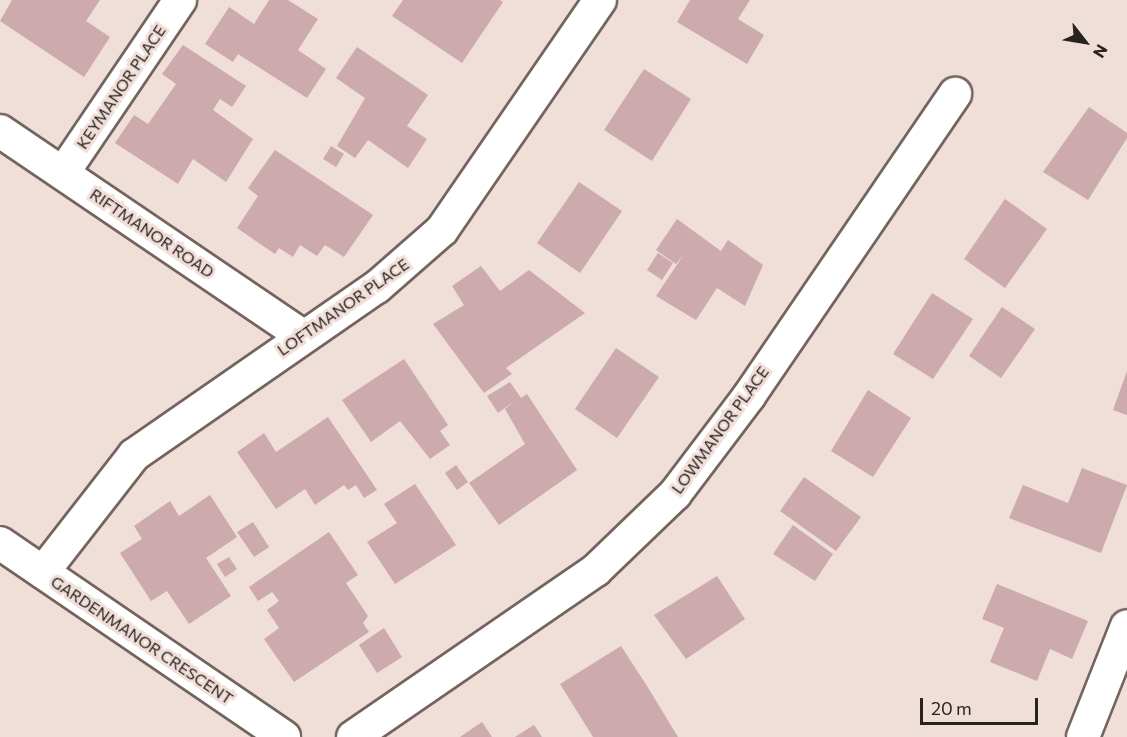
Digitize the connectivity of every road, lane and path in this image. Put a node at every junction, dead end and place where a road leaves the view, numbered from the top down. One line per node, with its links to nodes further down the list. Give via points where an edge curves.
1 (180, 0): 5 (street, KEYMANOR PLACE)
2 (600, 0): 6 (street, LOFTMANOR PLACE, via 442,230 400,270)
3 (955, 94): 11 (street, LOWMANOR PLACE, via 749,396 675,494 596,570)
4 (0, 131): 5 (street, RIFTMANOR ROAD)
5 (63, 173): 6 (street, RIFTMANOR ROAD)
6 (303, 336): 8 (street, LOFTMANOR PLACE, via 134,455)
7 (0, 543): 8 (street, GARDENMANOR CRESCENT)
8 (43, 572): 10 (street, GARDENMANOR CRESCENT)
9 (1127, 626): 12 (street)
10 (284, 737)
11 (353, 737)
12 (1083, 737)

